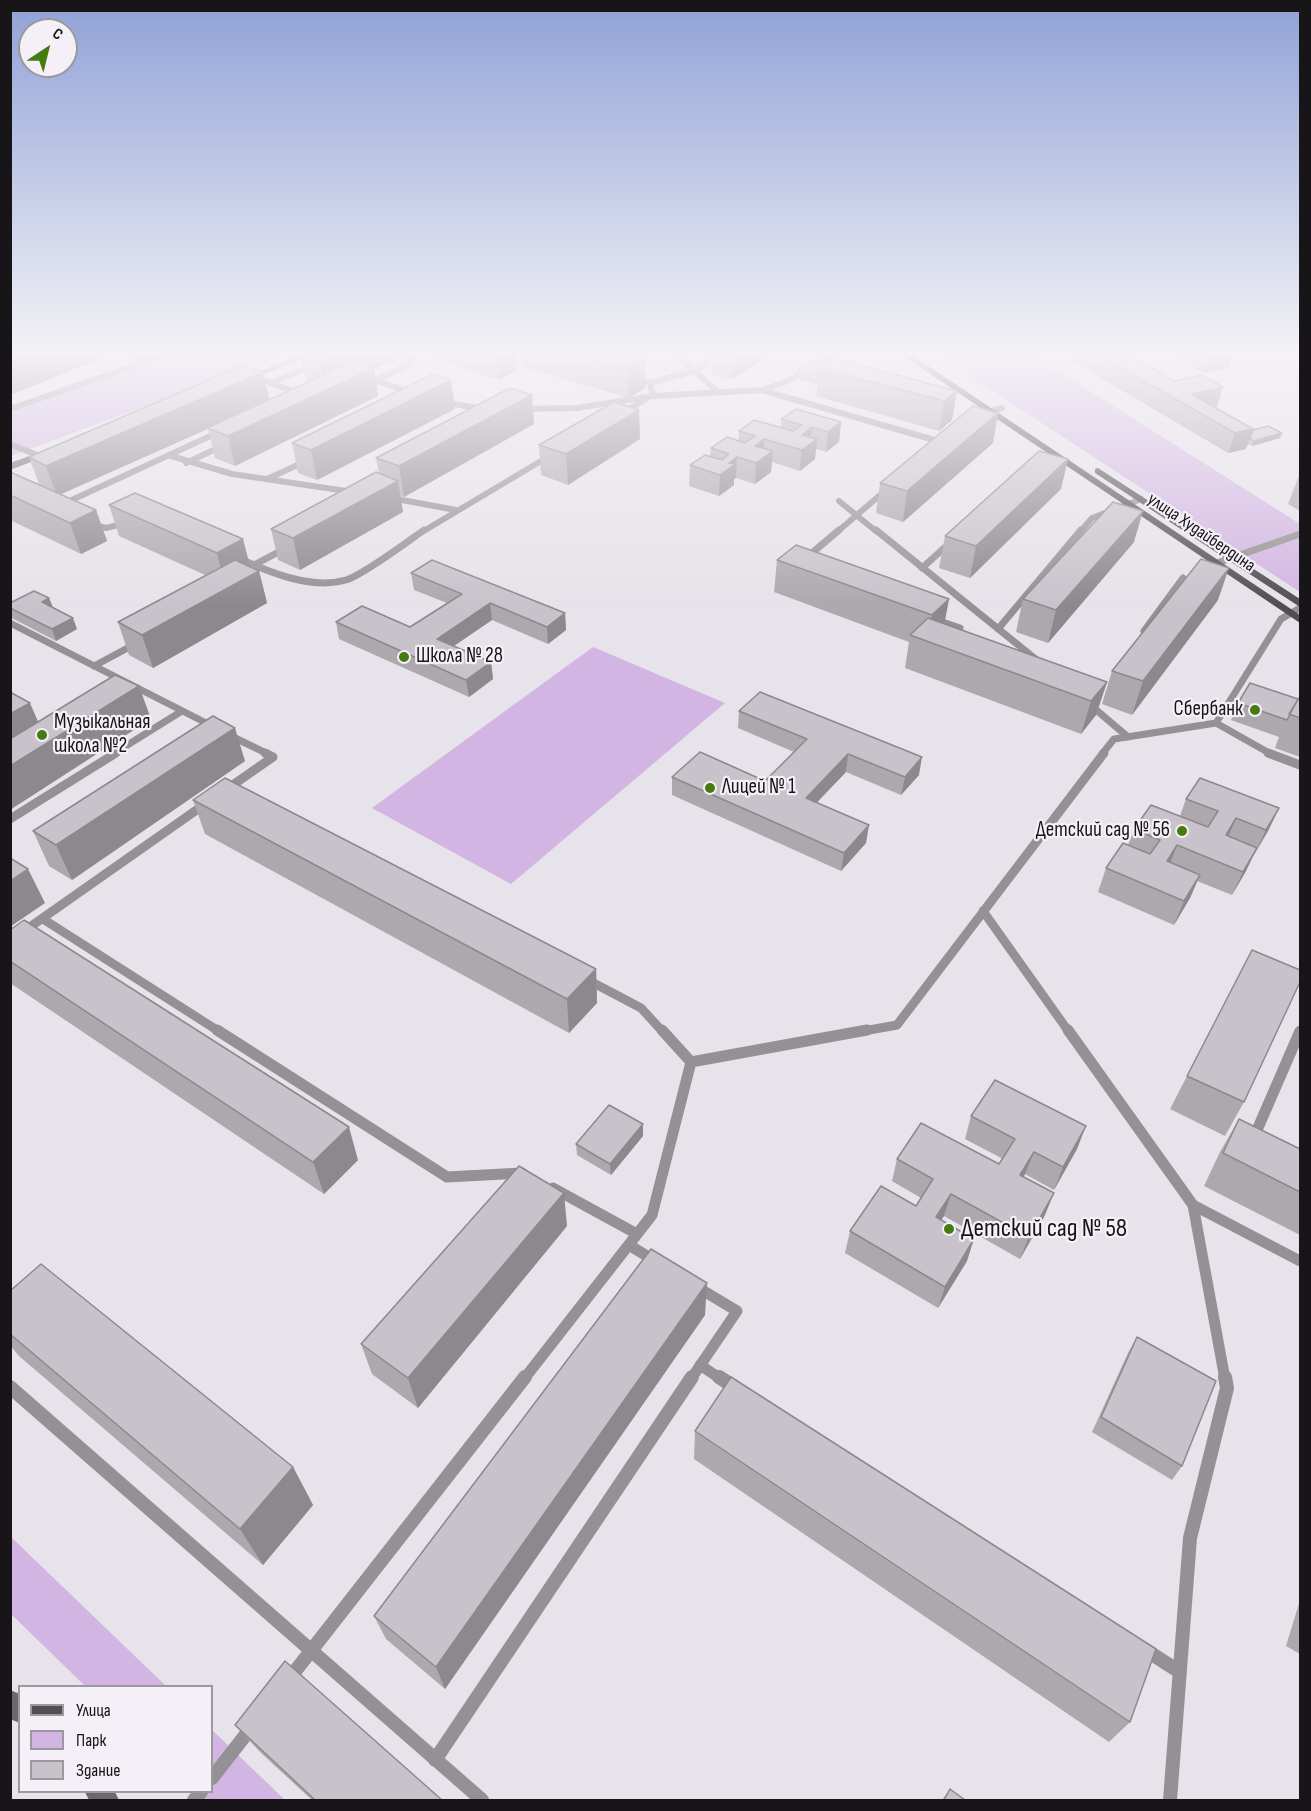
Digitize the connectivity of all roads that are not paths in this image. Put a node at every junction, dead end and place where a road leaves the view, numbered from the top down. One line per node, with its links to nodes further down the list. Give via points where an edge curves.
1 (948, 437): 6 (lane)
2 (206, 438): 12 (lane)
3 (926, 438): 6 (lane)
4 (1024, 438): 23 (main road, улица Худайбердина)
5 (1047, 438): 21 (main road, улица Худайбердина)
6 (941, 442): 10 (lane)
7 (10, 444): 13 (lane)
8 (228, 444): 15 (lane)
9 (60, 448): 13 (main road)
10 (933, 449)
11 (559, 450): 24 (lane)
12 (168, 455): 15 (lane); 25 (lane, via 54,508)
13 (39, 456): 16 (main road)
14 (308, 459): 17 (lane)
15 (186, 463): 17 (lane)
16 (10, 467)
17 (267, 479): 19 (lane, via 353,492)
18 (890, 486): 26 (lane)
19 (362, 490)
20 (380, 496): 24 (lane)
21 (1141, 499): 23 (lane); 33 (main road, улица Худайбердина)
22 (839, 501): 26 (lane)
23 (1127, 503): 35 (main road, улица Худайбердина); 46 (lane, via 1092,518)
24 (456, 510): 38 (lane, via 347,580 332,583)
25 (65, 513)
26 (856, 514): 34 (lane); 37 (lane)
27 (135, 519): 28 (lane, via 106,528)
28 (85, 522)
29 (1300, 534): 33 (lane)
30 (955, 538): 37 (lane)
31 (296, 542): 36 (lane)
32 (234, 556): 36 (lane)
33 (1232, 559): 35 (lane); 41 (main road, улица Худайбердина)
34 (801, 562)
35 (1217, 563): 42 (main road, улица Худайбердина)
36 (254, 566): 38 (lane)
37 (922, 568): 46 (lane)
38 (268, 572): 39 (lane)
39 (258, 578)
40 (1183, 578): 48 (lane)
41 (1300, 606): 42 (lane)
42 (1290, 612): 44 (main road, улица Худайбердина); 52 (lane, via 1273,631)
43 (926, 617): 49 (lane, via 960,628)
44 (1300, 620)
45 (10, 623): 50 (lane)
46 (998, 629): 51 (lane)
47 (145, 638): 50 (lane)
48 (1137, 641)
49 (947, 642)
50 (94, 666): 57 (lane)
51 (1044, 666)
52 (1240, 688): 53 (lane); 58 (lane)
53 (1250, 692)
54 (1097, 695): 56 (lane)
55 (1080, 698): 56 (lane)
56 (1090, 704): 59 (lane)
57 (182, 711): 61 (lane, via 273,757); 63 (lane)
58 (1216, 723): 59 (lane); 60 (lane, via 1268,753)
59 (1128, 737): 64 (lane, via 1114,740)
60 (1300, 765)
61 (225, 790): 62 (lane); 65 (lane)
62 (236, 796)
63 (10, 819)
64 (983, 911): 69 (lane, via 897,1025); 71 (lane)
65 (43, 919): 66 (lane); 72 (lane, via 447,1178 525,1172)
66 (10, 941)
67 (578, 975): 69 (lane, via 641,1008)
68 (1300, 1031): 70 (lane, via 1253,1137)
69 (692, 1062): 72 (lane, via 652,1215)
70 (1262, 1141)
71 (1193, 1205): 73 (lane); 81 (lane, via 1227,1388 1190,1538)
72 (633, 1240): 74 (lane); 80 (lane)
73 (1300, 1260)
74 (668, 1269)
75 (688, 1281): 76 (lane, via 737,1311)
76 (700, 1365): 78 (lane); 84 (lane)
77 (12, 1390): 80 (lane)
78 (750, 1397)
79 (1130, 1640): 81 (lane)
80 (311, 1651): 82 (lane); 84 (lane)
81 (1180, 1672): 87 (lane)
82 (283, 1687)
83 (261, 1714): 85 (lane)
84 (435, 1760): 86 (lane)
85 (213, 1777)
86 (482, 1800)
87 (1170, 1800)

